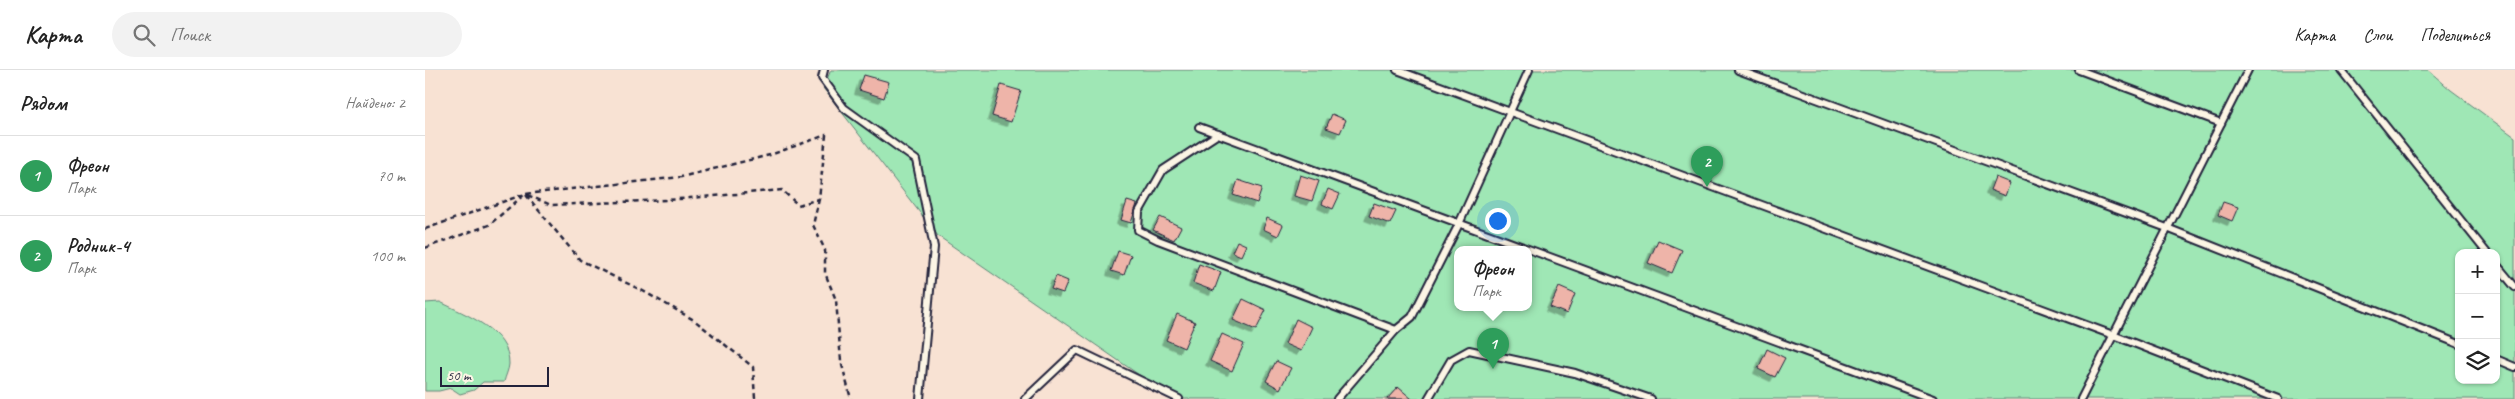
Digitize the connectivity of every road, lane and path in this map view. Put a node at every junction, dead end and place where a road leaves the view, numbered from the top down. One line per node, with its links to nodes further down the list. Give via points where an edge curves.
1 (824, 70): 30 (lane, via 821,78 844,108 916,160 934,247)
2 (1397, 70): 8 (lane)
3 (1529, 70): 8 (lane)
4 (1738, 70): 15 (lane)
5 (2079, 70): 9 (lane)
6 (2248, 70): 9 (lane)
7 (2341, 70): 19 (lane)
8 (1510, 111): 14 (lane); 24 (lane)
9 (2221, 123): 15 (lane)
10 (1199, 127): 11 (lane)
11 (1218, 134): 14 (lane); 23 (lane, via 1163,170 1139,212 1138,230)
12 (525, 194): 13 (path, via 551,205 668,200 782,190 798,205); 13 (path, via 681,177 771,155 826,135); 16 (path); 18 (path, via 489,225); 28 (path, via 580,260 694,320 753,367)
13 (819, 199): 29 (path, via 813,225 825,250 825,273 836,300 841,361)
14 (1459, 224): 17 (lane); 23 (lane, via 1413,317)
15 (2167, 228): 24 (lane); 25 (lane)
16 (425, 229)
17 (1519, 246)
18 (425, 248)
19 (2484, 249)
20 (1532, 251): 36 (lane)
21 (2500, 269): 22 (lane)
22 (2515, 287)
23 (1395, 330): 33 (lane)
24 (2113, 335): 37 (lane); 38 (lane)
25 (2455, 342)
26 (2500, 361): 27 (lane)
27 (2515, 367)
28 (755, 399)
29 (851, 399)
30 (921, 399)
31 (1025, 399): 32 (lane, via 1077,350)
32 (1179, 399)
33 (1337, 399)
34 (1428, 399): 35 (lane, via 1451,360 1469,350 1575,373)
35 (1651, 399)
36 (1933, 399)
37 (2081, 399)
38 (2278, 399)

